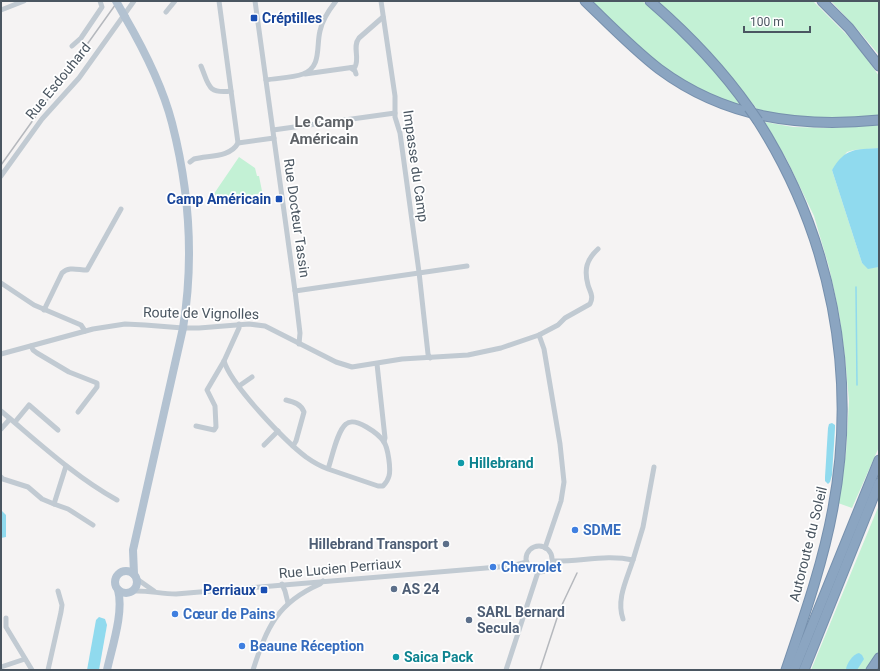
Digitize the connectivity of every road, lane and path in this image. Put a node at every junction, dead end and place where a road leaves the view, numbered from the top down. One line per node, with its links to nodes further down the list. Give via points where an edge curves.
1 (24, 1): 13 (street)
2 (100, 1): 16 (street, via 102,7 81,38)
3 (116, 1): 39 (main road, bridge, via 147,59 171,122 181,166 186,201 189,274)
4 (134, 1): 30 (street, Rue Esdouhard, via 79,78 42,119)
5 (175, 1): 14 (street)
6 (219, 1): 23 (street)
7 (255, 1): 22 (street, Rue Docteur Tassin)
8 (336, 1): 20 (street, via 320,30 316,61)
9 (382, 1): 15 (street, Impasse du Camp)
10 (586, 1): 25 (highway, via 633,47 660,69 688,88 719,103 760,116 794,122)
11 (650, 1): 96 (highway, Autoroute du Soleil, bridge, via 676,24 725,76 775,149 791,179 816,241 834,311 842,374 843,416 838,479 816,578)
12 (822, 1): 18 (highway, via 849,28)
13 (2, 9)
14 (166, 12)
15 (384, 17): 19 (street, via 356,42 357,63); 24 (street, Impasse du Camp)
16 (72, 46)
17 (201, 66): 23 (street, via 211,89 216,92)
18 (879, 66)
19 (352, 68): 20 (street); 21 (street)
20 (302, 74): 22 (street)
21 (356, 74)
22 (266, 80): 26 (street, Rue Docteur Tassin)
23 (231, 91): 28 (street)
24 (395, 113): 26 (street); 34 (street, Impasse du Camp)
25 (879, 120)
26 (273, 130): 27 (street, Rue Docteur Tassin)
27 (274, 138): 28 (street); 36 (street, Rue Docteur Tassin)
28 (238, 143): 29 (street, via 227,153 194,158)
29 (190, 162)
30 (1, 176)
31 (121, 209): 37 (street, via 87,270 68,269 62,273)
32 (598, 249): 41 (street, Route de Vignolles, via 587,263 586,274 592,295 590,304)
33 (467, 266): 34 (street)
34 (419, 272): 36 (street); 45 (street, Impasse du Camp)
35 (1, 283): 37 (street)
36 (295, 291): 42 (street, Rue Docteur Tassin)
37 (44, 310): 40 (street, via 81,325)
38 (239, 324): 39 (street, Route de Vignolles); 42 (street, Route de Vignolles, via 265,326); 46 (street)
39 (180, 328): 40 (street, Route de Vignolles, via 125,324); 71 (main road, via 172,381)
40 (85, 331): 43 (street, Route de Vignolles)
41 (537, 336): 45 (street, Route de Vignolles, via 477,354); 70 (street, via 545,356 564,482 562,501)
42 (300, 344): 47 (street, Route de Vignolles, via 352,367)
43 (32, 346): 44 (street, Route de Vignolles); 52 (street, via 37,354 69,372 97,383 97,387)
44 (1, 354)
45 (430, 358): 47 (street, Route de Vignolles, via 402,359)
46 (224, 361): 49 (street); 54 (street, via 207,390 215,406 216,427 214,430)
47 (377, 364): 58 (street)
48 (252, 377): 49 (street)
49 (239, 386): 57 (street)
50 (286, 400): 60 (street, via 298,404 304,412)
51 (1, 411): 53 (street)
52 (78, 412)
53 (12, 420): 55 (street); 56 (street, via 29,405); 62 (street)
54 (196, 426)
55 (1, 429)
56 (58, 430)
57 (278, 431): 59 (street); 60 (street)
58 (384, 442): 64 (street, via 363,425 349,422 340,432); 64 (street, via 390,474 383,486)
59 (264, 445)
60 (293, 446): 64 (street, via 306,457)
61 (879, 460): 97 (highway)
62 (66, 466): 67 (street); 68 (street)
63 (654, 467): 72 (street)
64 (328, 469)
65 (1, 477): 68 (street, via 28,487 42,499)
66 (879, 483): 98 (highway)
67 (117, 500)
68 (54, 504): 69 (street, via 68,509)
69 (93, 525)
70 (545, 548): 73 (street, via 550,553); 74 (street, via 533,548 527,554)
71 (133, 550): 75 (main road); 77 (main road)
72 (633, 560): 73 (street, via 611,557); 87 (street, via 621,596 620,609)
73 (552, 561): 76 (street, via 546,570)
74 (527, 562): 76 (street, via 531,569); 78 (street, Rue Lucien Perriaux, via 511,566)
75 (122, 572): 77 (main road, via 126,571); 80 (main road, via 115,581)
76 (538, 572): 95 (street)
77 (135, 577): 82 (main road, via 137,586); 83 (street)
78 (323, 581): 79 (street, Rue Lucien Perriaux); 84 (street)
79 (282, 584): 83 (street, Rue Lucien Perriaux, via 176,594); 84 (street)
80 (118, 590): 82 (main road, via 124,593); 85 (main road)
81 (58, 591): 92 (street, via 62,605)
82 (132, 592): 83 (street, Rue Lucien Perriaux); 85 (main road)
83 (154, 592)
84 (288, 603): 94 (street, via 266,632)
85 (120, 613): 93 (main road)
86 (6, 618): 89 (street, via 6,627)
87 (623, 619)
88 (879, 658): 99 (highway)
89 (25, 659): 90 (street); 91 (street)
90 (1, 667)
91 (32, 670)
92 (48, 670)
93 (107, 670)
94 (253, 670)
95 (506, 670)
96 (786, 670)
97 (794, 670)
98 (804, 670)
99 (870, 670)

